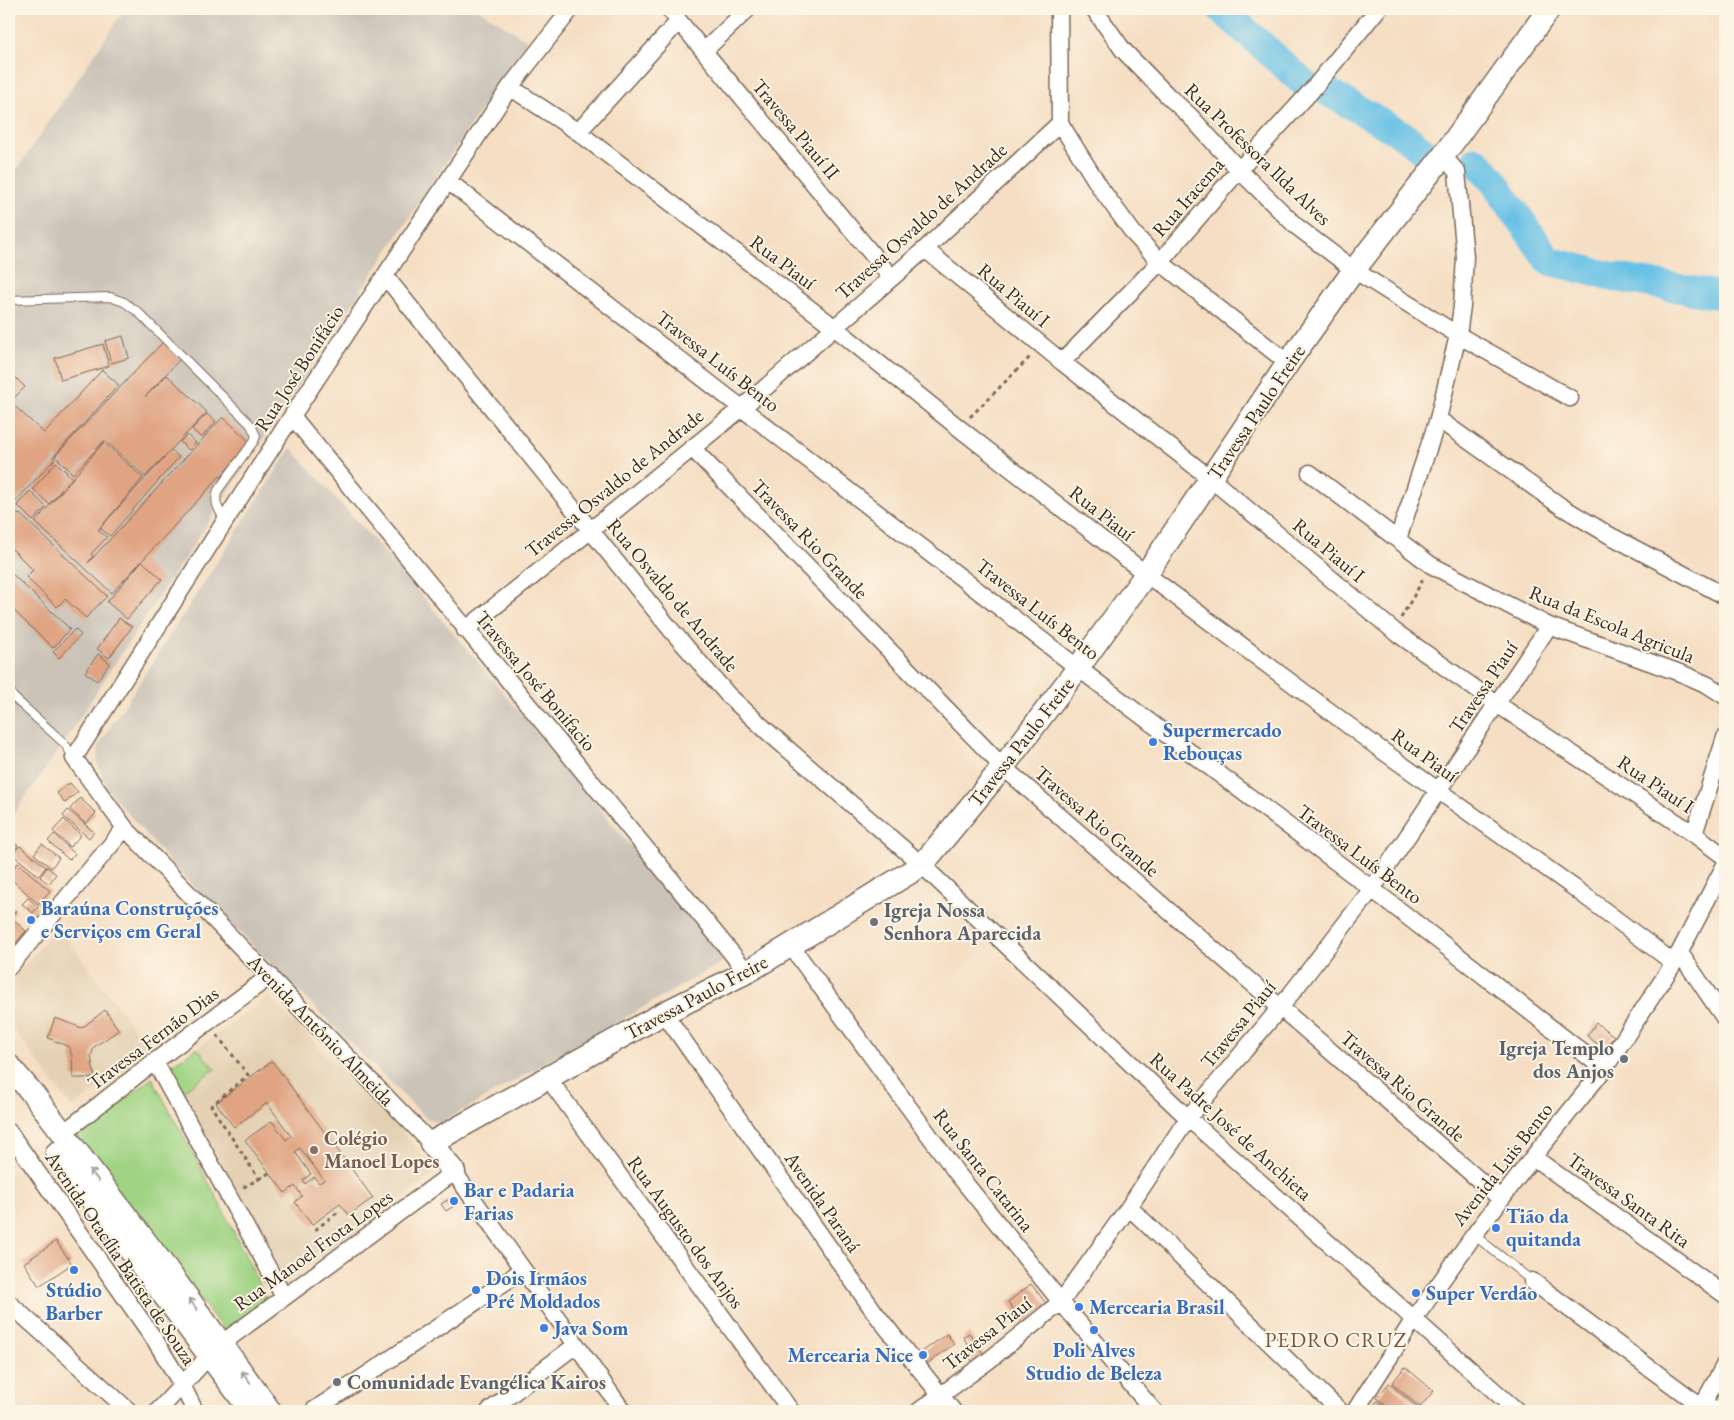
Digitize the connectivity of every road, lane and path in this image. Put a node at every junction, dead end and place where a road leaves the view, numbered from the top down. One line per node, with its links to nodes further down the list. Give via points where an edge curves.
1 (571, 9): 9 (street, Rua José Bonifácio)
2 (748, 9): 8 (street)
3 (1059, 9): 10 (street)
4 (1094, 9): 13 (street, Rua Professora Ilda Alves, via 1123,50)
5 (1378, 9): 13 (street, Rua Iracema, via 1312,90)
6 (1549, 9): 12 (street, Travessa Paulo Freire)
7 (674, 15): 8 (street, Travessa Piauí II); 11 (street)
8 (704, 51): 19 (street, Travessa Piauí II)
9 (510, 87): 11 (street, Rua Piauí); 14 (street, Rua José Bonifácio)
10 (1060, 123): 15 (street, Travessa Osvaldo de Andrade); 16 (street, via 1101,190)
11 (578, 132): 21 (street, Rua Piauí)
12 (1443, 156): 17 (street, Travessa Paulo Freire); 22 (street, via 1457,172 1462,219 1465,258)
13 (1240, 170): 16 (street, Rua Iracema); 17 (street, Rua Professora Ilda Alves, via 1296,226)
14 (448, 181): 18 (street, Rua José Bonifácio); 27 (street, Travessa Luís Bento)
15 (925, 249): 19 (street, Travessa Osvaldo de Andrade); 23 (street, Rua Piauí I)
16 (1160, 262): 24 (street, Rua Iracema); 25 (street)
17 (1354, 270): 22 (street, Rua Professora Ilda Alves); 25 (street, Travessa Paulo Freire)
18 (385, 276): 28 (street, Rua José Bonifácio); 35 (street, Rua Osvaldo de Andrade)
19 (891, 277): 21 (street, Travessa Osvaldo de Andrade)
20 (9, 300): 34 (lane, via 110,297 124,302 251,424 256,436 254,441 215,497)
21 (834, 327): 27 (street, Travessa Osvaldo de Andrade); 30 (street, Rua Piauí)
22 (1458, 335): 26 (street, Rua Professora Ilda Alves); 29 (street)
23 (1042, 345): 24 (street, Rua Piauí I); 30 (path)
24 (1062, 362): 33 (street, Rua Piauí I)
25 (1288, 363): 33 (street, Travessa Paulo Freire)
26 (1570, 398)
27 (743, 407): 31 (street, Travessa Osvaldo de Andrade); 43 (street, Travessa Luís Bento)
28 (292, 416): 34 (street, Rua José Bonifácio); 42 (street, Travessa José Bonifacio)
29 (1438, 419): 36 (street); 39 (street, via 1562,507 1609,536)
30 (960, 428): 38 (street, Rua Piauí)
31 (692, 448): 35 (street, Travessa Osvaldo de Andrade); 50 (street, Travessa Rio Grande)
32 (1310, 473): 36 (street, Rua da Escola Agricula)
33 (1211, 479): 38 (street, Travessa Paulo Freire); 47 (street, Rua Piauí I, via 1394,631)
34 (225, 521): 49 (street, Rua José Bonifácio)
35 (591, 530): 42 (street, Travessa Osvaldo de Andrade); 55 (street, Rua Osvaldo de Andrade, via 728,695)
36 (1398, 539): 37 (street, Rua da Escola Agricula)
37 (1431, 565): 40 (path); 41 (street, Rua da Escola Agricula)
38 (1146, 574): 43 (street, Travessa Paulo Freire); 51 (street, Rua Piauí)
39 (1725, 596)
40 (1404, 611)
41 (1549, 626): 45 (street, Rua da Escola Agricula, via 1683,674); 47 (street, Travessa Piauí)
42 (465, 630): 61 (street, Travessa José Bonifacio)
43 (1078, 668): 50 (street, Travessa Paulo Freire); 57 (street, Travessa Luís Bento)
44 (9, 688): 46 (lane)
45 (1725, 696)
46 (11, 701): 49 (lane, via 64,743)
47 (1497, 704): 51 (street, Travessa Piauí); 53 (street, Rua Piauí I)
48 (1725, 738): 53 (street)
49 (74, 758): 52 (street, Avenida Antônio Almeida)
50 (1003, 767): 55 (street, Travessa Paulo Freire); 63 (street, Travessa Rio Grande)
51 (1438, 791): 57 (street, Travessa Piauí); 59 (street, Rua Piauí)
52 (125, 828): 60 (street); 62 (street, Avenida Antônio Almeida)
53 (1694, 834): 54 (street, Rua Piauí I)
54 (1725, 857)
55 (922, 865): 58 (street, Travessa Paulo Freire); 72 (street, Rua Padre José de Anchieta)
56 (1725, 865): 59 (street, Avenida Luis Bento)
57 (1372, 889): 63 (street, Travessa Piauí); 69 (street, Travessa Luís Bento)
58 (791, 946): 61 (street, Travessa Paulo Freire); 90 (street, Rua Santa Catarina, via 956,1172)
59 (1677, 958): 65 (street, Rua Piauí); 69 (street, Avenida Luis Bento)
60 (9, 967)
61 (747, 972): 64 (street, Travessa Paulo Freire)
62 (270, 976): 67 (street, Travessa Fernão Dias); 75 (street, Avenida Antônio Almeida)
63 (1280, 1008): 72 (street, Travessa Piauí); 81 (street, Travessa Rio Grande)
64 (664, 1014): 70 (street, Travessa Paulo Freire); 97 (street, Avenida Paraná, via 876,1314)
65 (1725, 1019)
66 (216, 1034): 79 (path, via 248,1074 211,1106)
67 (155, 1062): 74 (street, Travessa Fernão Dias); 89 (street)
68 (9, 1066): 74 (street)
69 (1604, 1069): 76 (street, Avenida Luis Bento)
70 (548, 1078): 75 (street, Travessa Paulo Freire); 107 (street, Rua Augusto dos Anjos)
71 (9, 1085): 94 (street, via 44,1135)
72 (1188, 1118): 82 (street, Travessa Piauí); 92 (street, Rua Padre José de Anchieta)
73 (9, 1132): 96 (street, Avenida Otacília Batista de Souza, via 146,1327)
74 (62, 1134): 94 (street, one-way to 74, via 168,1271)
75 (431, 1143): 77 (street, Avenida Antônio Almeida)
76 (1533, 1158): 81 (street, Avenida Luis Bento); 88 (street, Travessa Santa Rita)
77 (454, 1172): 86 (street, Avenida Antônio Almeida); 89 (street, Rua Manoel Frota Lopes)
78 (269, 1173): 79 (path)
79 (260, 1179): 80 (path)
80 (236, 1191)
81 (1501, 1199): 85 (street, Avenida Luis Bento)
82 (1129, 1208): 90 (street, Travessa Piauí); 111 (street)
83 (338, 1212): 84 (path)
84 (316, 1230)
85 (1474, 1235): 87 (lane); 92 (street, Avenida Luis Bento)
86 (523, 1270): 93 (street, Avenida Antônio Almeida); 99 (street)
87 (1532, 1281): 98 (street)
88 (1725, 1295)
89 (284, 1298): 94 (street, Rua Manoel Frota Lopes)
90 (1061, 1302): 97 (street, Travessa Piauí); 110 (street, Rua Santa Catarina)
91 (9, 1303): 100 (street)
92 (1414, 1319): 112 (street, Avenida Luis Bento); 113 (street, Rua Padre José de Anchieta)
93 (576, 1345): 105 (street); 106 (street, Avenida Antônio Almeida)
94 (215, 1350): 96 (street, Rua Manoel Frota Lopes); 103 (street); 104 (street, one-way to 94)
95 (1725, 1364): 98 (street)
96 (182, 1385): 101 (street, Rua Manoel Frota Lopes); 102 (street, Avenida Otacília Batista de Souza)
97 (940, 1396): 108 (street, Travessa Piauí); 109 (street, Avenida Paraná)
98 (1702, 1406): 114 (street)
99 (317, 1410)
100 (129, 1411)
101 (158, 1411)
102 (194, 1411)
103 (251, 1411)
104 (270, 1411)
105 (489, 1411)
106 (623, 1411)
107 (790, 1411)
108 (919, 1411)
109 (953, 1411)
110 (1154, 1411)
111 (1340, 1411)
112 (1355, 1411)
113 (1517, 1411)
114 (1719, 1411)

